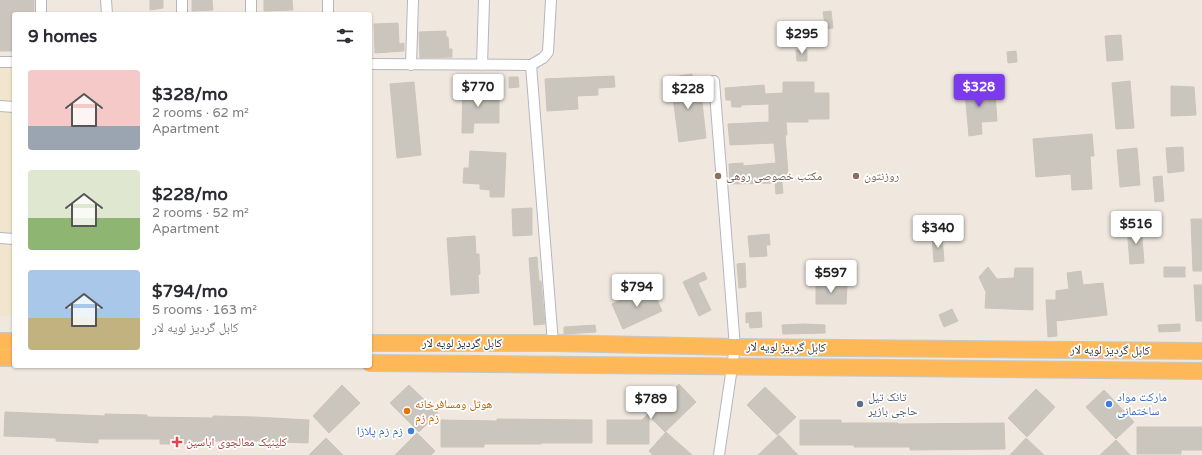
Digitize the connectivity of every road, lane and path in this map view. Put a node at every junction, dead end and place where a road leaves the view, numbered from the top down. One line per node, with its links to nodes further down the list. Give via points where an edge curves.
1 (41, 0): 9 (street)
2 (106, 0): 10 (street)
3 (182, 0): 11 (street)
4 (251, 0): 12 (street)
5 (328, 0): 13 (street)
6 (413, 0): 17 (street)
7 (484, 0): 18 (street)
8 (551, 0): 19 (street, via 548,52)
9 (41, 12)
10 (107, 12)
11 (182, 12)
12 (251, 12)
13 (328, 12)
14 (0, 62): 15 (street)
15 (12, 62)
16 (372, 64): 17 (street)
17 (411, 65): 18 (street)
18 (482, 65): 19 (street)
19 (531, 65): 28 (street)
20 (714, 81): 29 (street)
21 (0, 106): 22 (street)
22 (12, 107)
23 (0, 238): 24 (street)
24 (12, 238)
25 (0, 341): 26 (highway)
26 (12, 341)
27 (372, 343): 28 (highway, کابل گردیز لویه لار)
28 (553, 343): 29 (highway, کابل گردیز لویه لار)
29 (735, 347): 30 (highway, کابل گردیز لویه لار); 34 (street)
30 (1202, 351)
31 (0, 358): 32 (highway)
32 (12, 358)
33 (372, 363): 34 (highway, کابل گردیز لویه لار)
34 (732, 366): 35 (highway, کابل گردیز لویه لار); 36 (street)
35 (1202, 371)
36 (720, 455)

